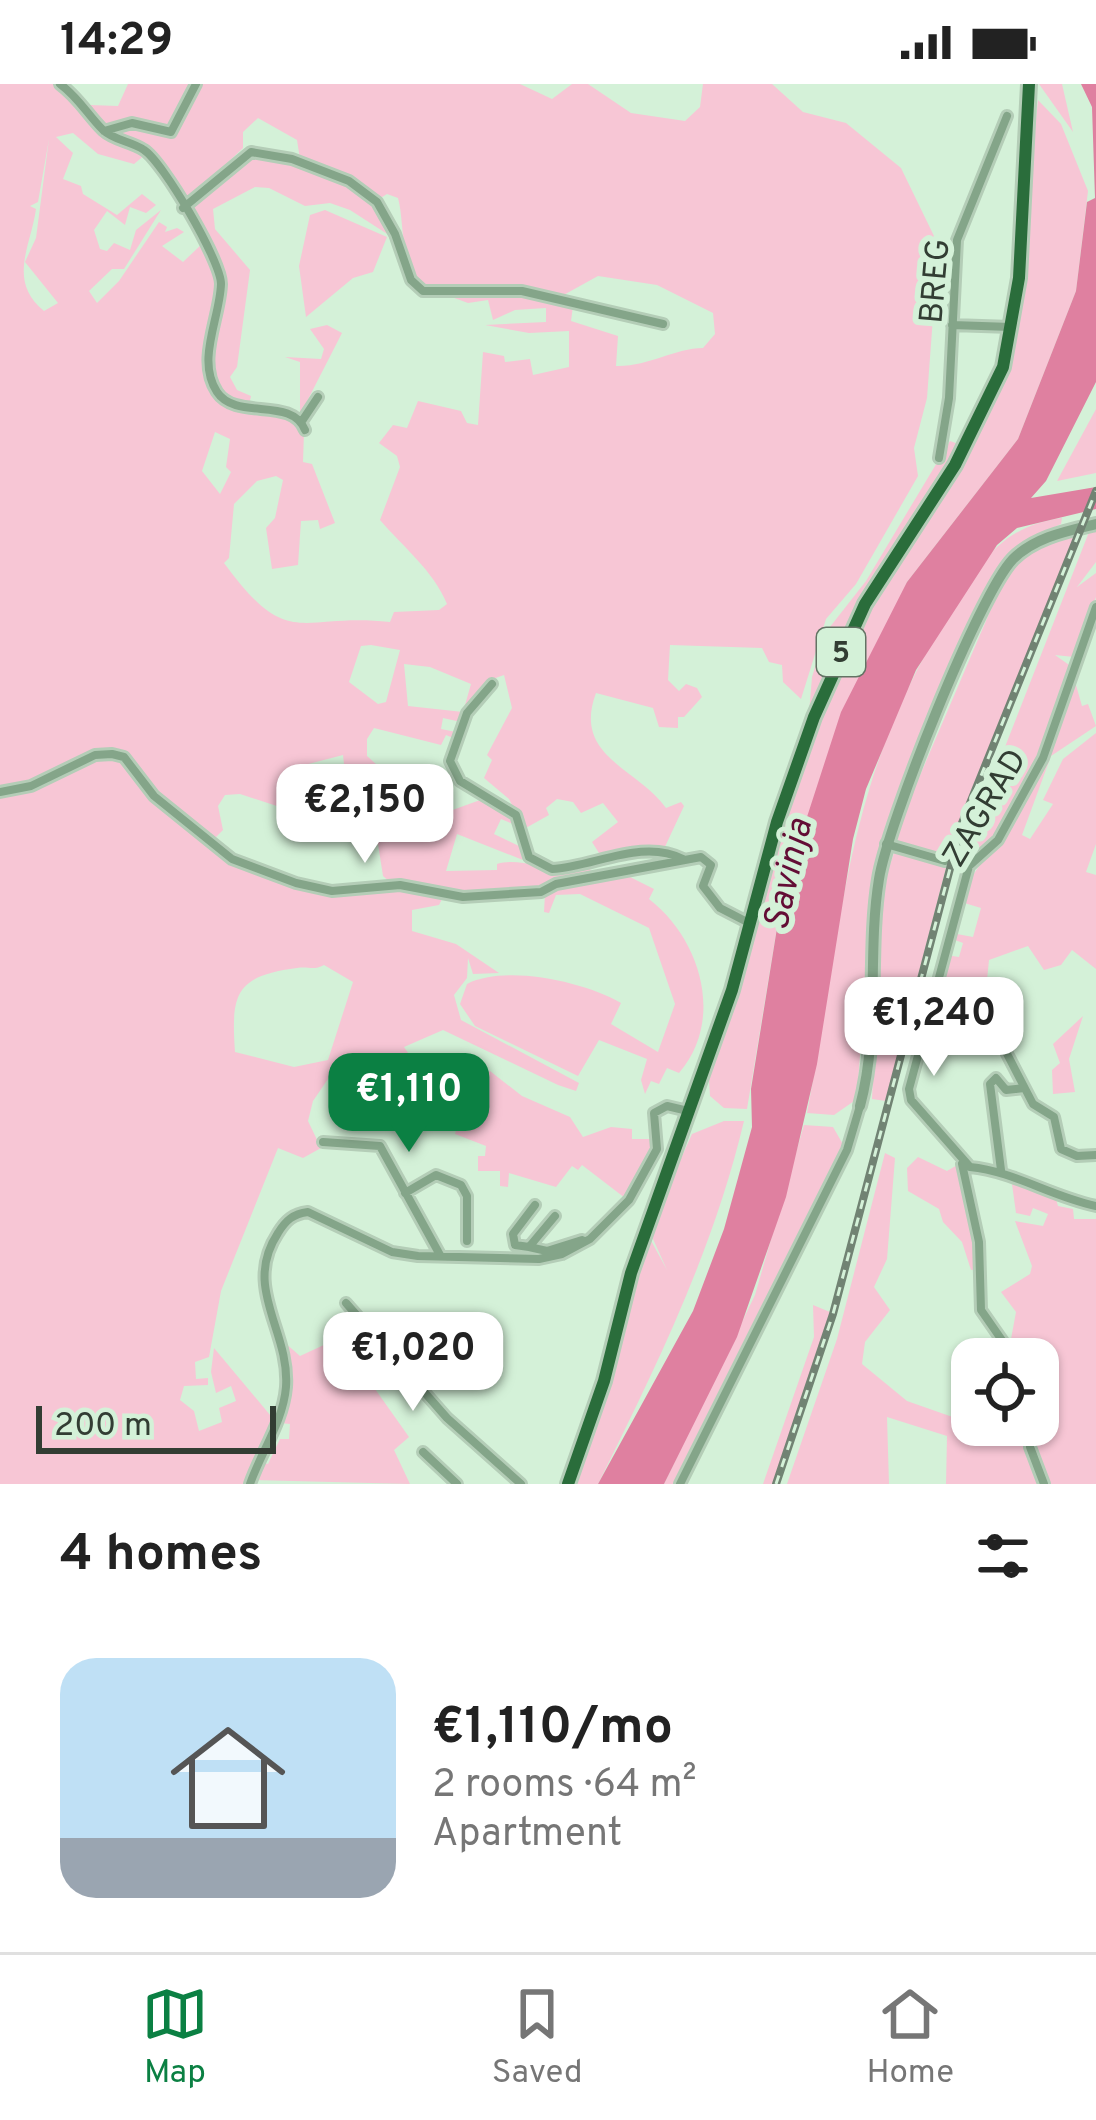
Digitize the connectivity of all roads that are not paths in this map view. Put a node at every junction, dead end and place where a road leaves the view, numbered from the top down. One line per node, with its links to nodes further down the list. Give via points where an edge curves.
1 (60, 84): 5 (street, via 84,100)
2 (196, 84): 5 (street, via 171,132 132,123)
3 (1029, 84): 9 (main road, 5)
4 (1007, 116): 8 (street, BREG, via 957,239)
5 (104, 131): 6 (street, via 148,152)
6 (183, 208): 7 (street, via 241,156 276,155 349,181 377,202 422,291 522,291); 10 (street, via 219,272 209,367 217,392 304,425)
7 (663, 324)
8 (952, 325): 9 (street); 11 (street, BREG)
9 (1012, 327): 19 (main road, 5, via 988,405 836,662 777,823)
10 (318, 397)
11 (939, 458)
12 (1096, 524): 16 (street, via 1043,539 1010,562)
13 (1096, 607): 26 (street, ZAGRAD, via 1043,758 998,840 964,865 909,1089)
14 (492, 684): 17 (street, via 457,733 452,771 516,815 529,857 551,869 611,854)
15 (0, 792): 17 (street, via 112,754 232,860 332,891 400,885 463,897 541,892)
16 (886, 844): 18 (street); 22 (street)
17 (684, 860): 19 (street, via 709,860 703,886 720,908)
18 (945, 861)
19 (751, 924): 23 (main road, 5)
20 (1004, 1048): 21 (street)
21 (1024, 1088): 25 (street, via 1054,1117 1061,1149); 27 (street, via 1006,1090 996,1078 989,1084)
22 (860, 1106): 44 (street, via 848,1150)
23 (690, 1111): 32 (street, via 668,1106 654,1113 653,1162 619,1213); 43 (main road, 5)
24 (323, 1142): 28 (street, via 380,1146)
25 (1096, 1155)
26 (961, 1161): 27 (street); 37 (street, ZAGRAD, via 979,1242 981,1310)
27 (1001, 1170): 30 (street)
28 (405, 1192): 33 (street, via 436,1175 461,1184); 35 (street)
29 (535, 1205): 34 (street, via 512,1241)
30 (1096, 1206)
31 (555, 1216): 34 (street)
32 (590, 1238): 34 (street, via 548,1251); 35 (street, via 539,1259)
33 (467, 1241)
34 (529, 1247)
35 (441, 1256): 40 (street, via 392,1252 308,1212 285,1222 266,1250 263,1272 286,1388)
36 (346, 1304): 42 (street, via 447,1418)
37 (1004, 1338)
38 (1030, 1446): 45 (street)
39 (423, 1452): 41 (street)
40 (250, 1484)
41 (457, 1484)
42 (521, 1484)
43 (568, 1484)
44 (680, 1484)
45 (1043, 1484)

